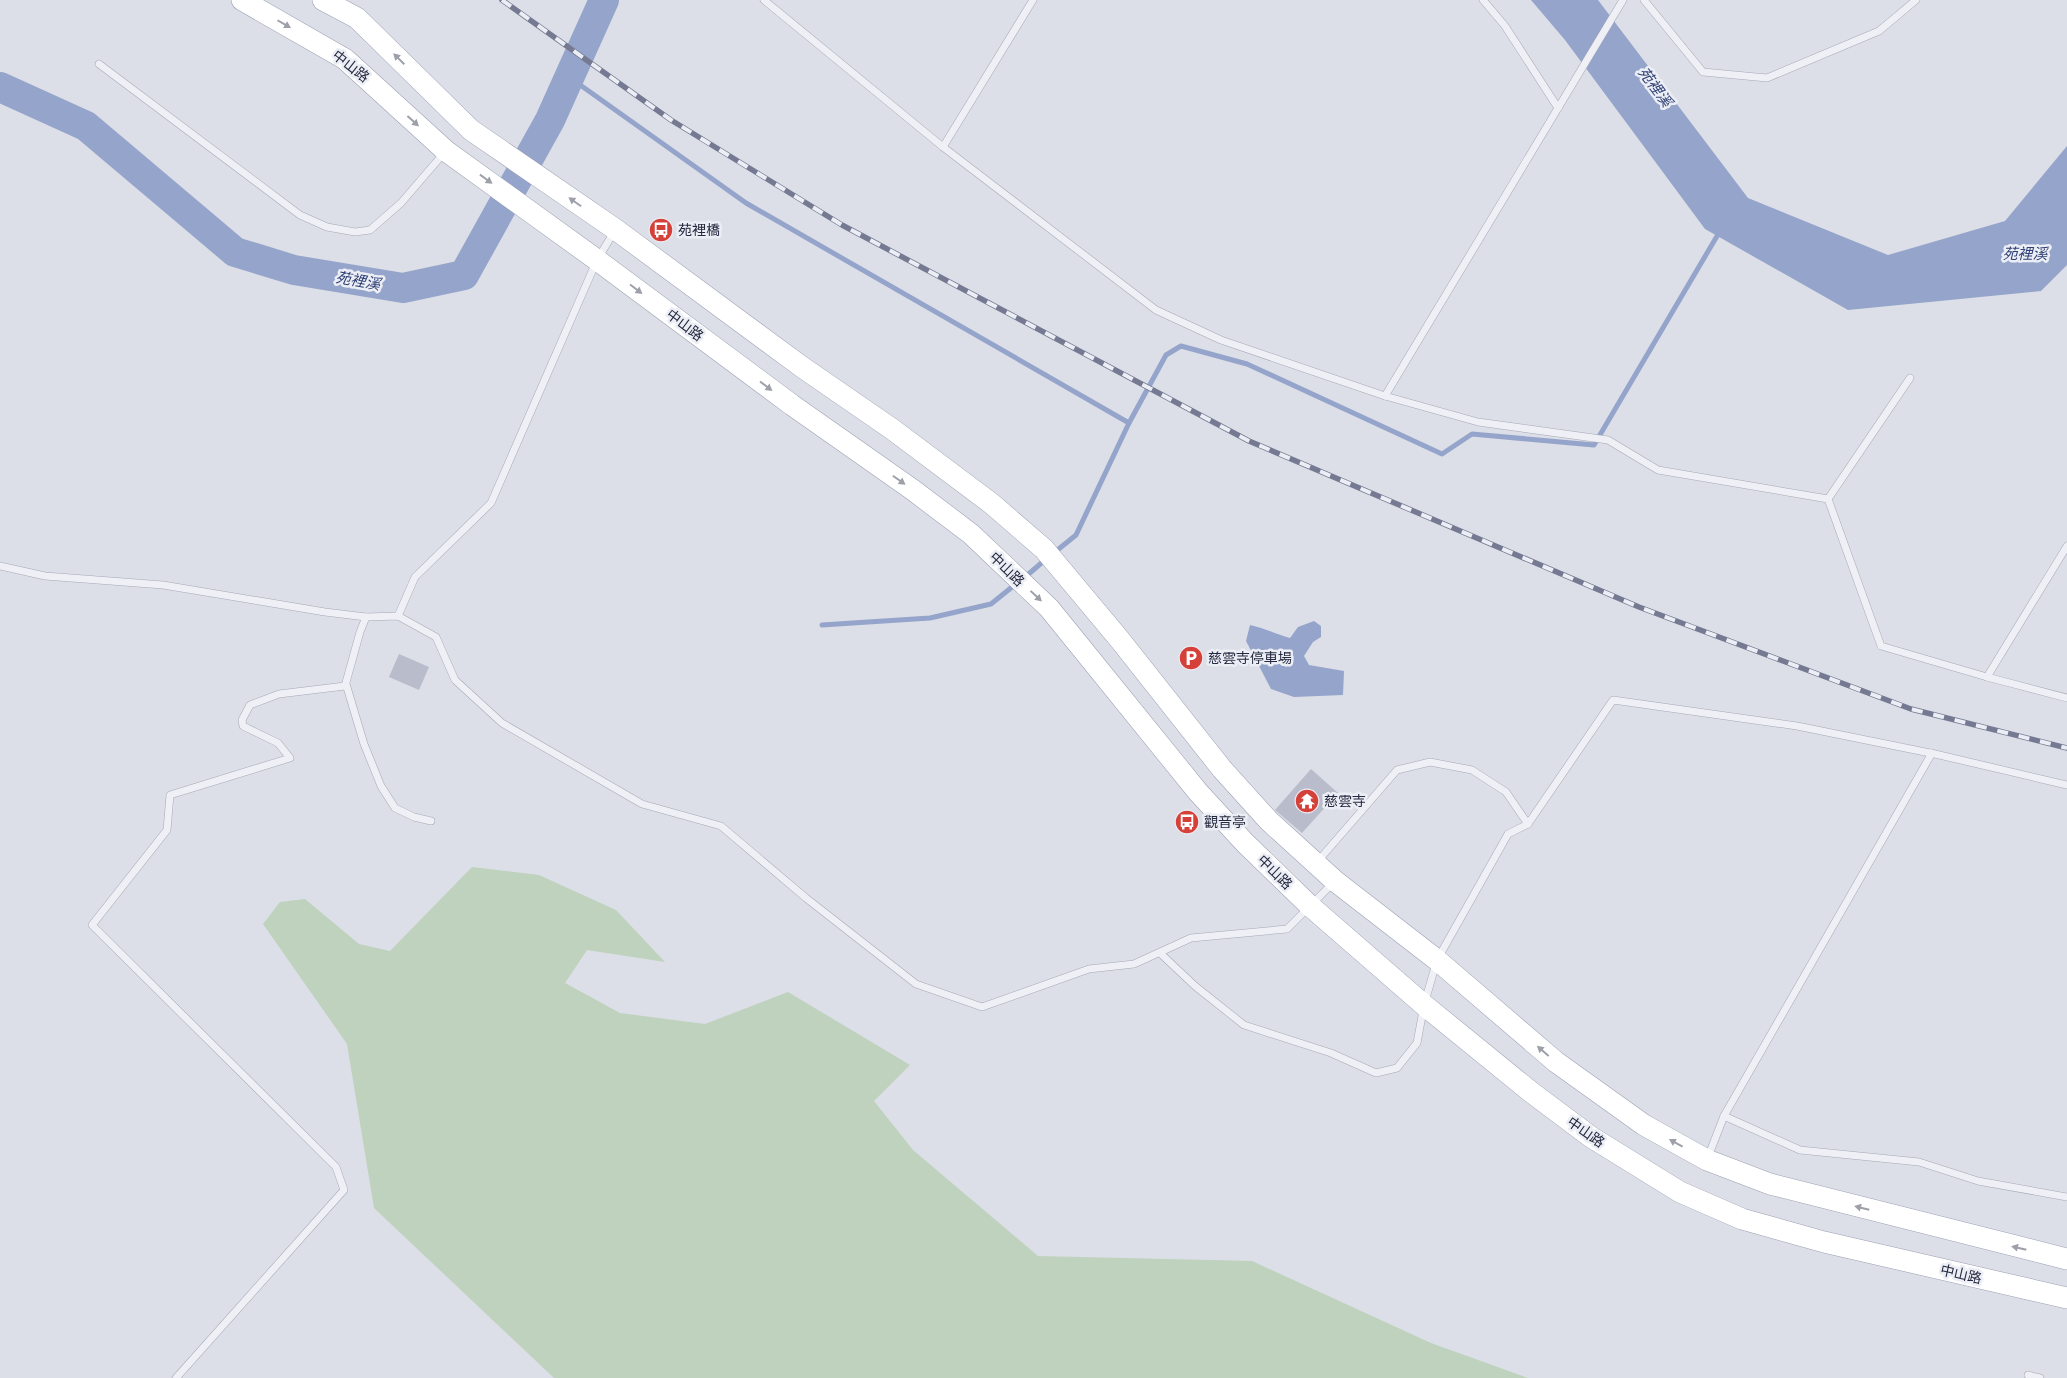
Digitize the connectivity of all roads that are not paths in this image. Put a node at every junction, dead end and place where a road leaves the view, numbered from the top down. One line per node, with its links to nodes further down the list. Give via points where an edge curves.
1 (242, 0): 12 (main road, 中山路, one-way to 12, via 345,59)
2 (323, 0): 13 (main road, one-way to 2, via 471,130 357,18)
3 (764, 0): 11 (lane)
4 (1033, 0): 11 (lane)
5 (1484, 0): 10 (lane)
6 (1623, 0): 10 (lane)
7 (1644, 0): 8 (lane, via 1703,72 1767,78 1879,31)
8 (1916, 0)
9 (100, 64): 12 (lane, via 300,215 327,227 355,232 370,230 401,203)
10 (1560, 105): 16 (lane)
11 (943, 147): 16 (lane, via 1156,310 1221,340)
12 (446, 151): 14 (main road, one-way to 14)
13 (615, 230): 14 (lane); 26 (main road, via 892,429 992,504 1044,549)
14 (597, 260): 21 (lane, via 491,503 415,577); 28 (main road, 中山路, one-way to 28, via 971,534 1048,608)
15 (1910, 378): 17 (lane)
16 (1384, 396): 17 (lane, via 1478,422 1608,440 1658,470)
17 (1828, 499): 22 (lane, via 1881,646)
18 (2067, 546): 22 (lane)
19 (0, 566): 20 (lane, via 45,576 163,585)
20 (366, 616): 21 (lane); 23 (lane)
21 (398, 616): 34 (lane, via 436,637 455,680 502,723 642,804 721,826 916,984 982,1007 1090,969 1134,964)
22 (1987, 677): 24 (lane)
23 (346, 684): 29 (lane, via 364,744 394,808); 43 (lane, via 279,694 250,704 242,720 243,726 278,743 290,758 170,795 167,830 92,925 336,1167 344,1190)
24 (2067, 698)
25 (1932, 753): 27 (lane); 30 (lane, via 1798,726 1613,700); 37 (lane)
26 (1222, 769): 28 (main road); 31 (main road, via 1269,821)
27 (2067, 785)
28 (1198, 792): 33 (main road, 中山路, via 1245,844)
29 (431, 821)
30 (1528, 824): 31 (lane, via 1506,792 1472,770 1430,762 1397,770); 35 (lane, via 1508,834)
31 (1317, 864): 32 (main road)
32 (1335, 881): 33 (lane); 35 (main road)
33 (1309, 905): 34 (lane, via 1287,928 1192,938); 36 (main road, 中山路)
34 (1160, 953): 36 (lane, via 1244,1025 1376,1073 1397,1068 1417,1043)
35 (1437, 960): 36 (lane); 38 (main road, one-way to 35, via 1644,1125 1556,1062)
36 (1424, 1005): 41 (main road, 中山路, via 1591,1137 1680,1192 1742,1218 1824,1242)
37 (1724, 1116): 38 (lane); 39 (lane, via 1800,1150 1919,1162 1978,1181)
38 (1707, 1160): 40 (main road, one-way to 38, via 1770,1184)
39 (2067, 1196)
40 (2067, 1259)
41 (2067, 1298)
42 (2028, 1375): 44 (lane)
43 (176, 1378)
44 (2040, 1378)

